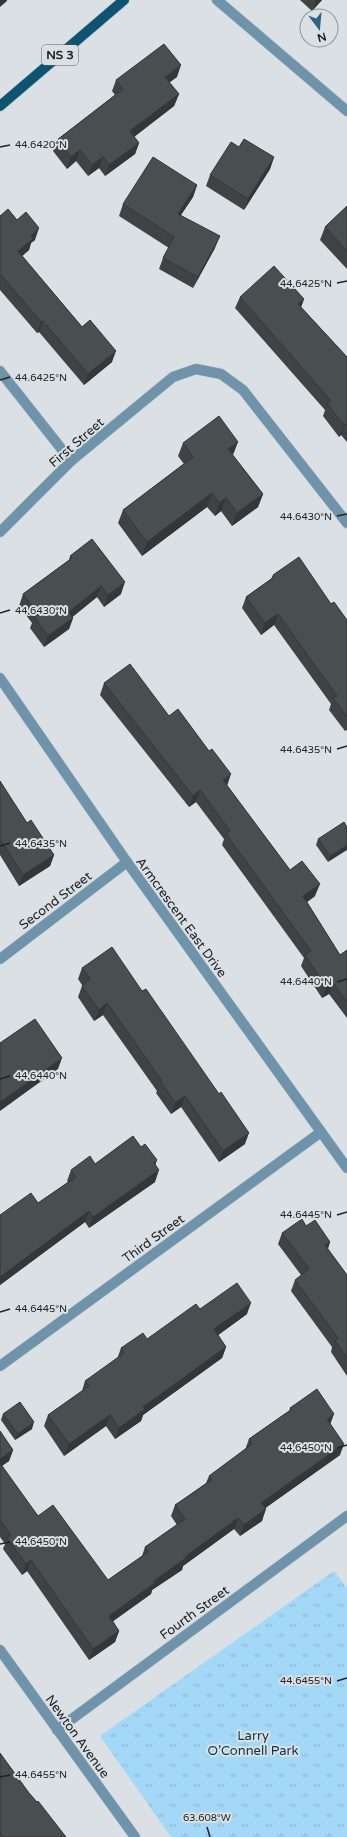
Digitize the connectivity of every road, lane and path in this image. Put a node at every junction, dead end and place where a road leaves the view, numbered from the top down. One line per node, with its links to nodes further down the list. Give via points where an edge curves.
1 (217, 0): 4 (street)
2 (121, 1): 3 (main road, NS 3)
3 (0, 106)
4 (347, 111)
5 (0, 371): 6 (street)
6 (71, 461): 7 (street, First Street, via 173,377 196,369 221,374 243,390); 8 (street, First Street)
7 (347, 523)
8 (0, 532)
9 (0, 678): 10 (street, Armcrescent East Drive)
10 (127, 862): 11 (street, Second Street); 12 (street, Armcrescent East Drive)
11 (0, 959)
12 (321, 1132): 13 (street, Armcrescent East Drive); 14 (street, Third Street)
13 (347, 1168)
14 (0, 1366)
15 (347, 1516): 17 (street, Fourth Street)
16 (0, 1650): 17 (street, Newton Avenue)
17 (57, 1730): 18 (street, Newton Avenue)
18 (135, 1837)

